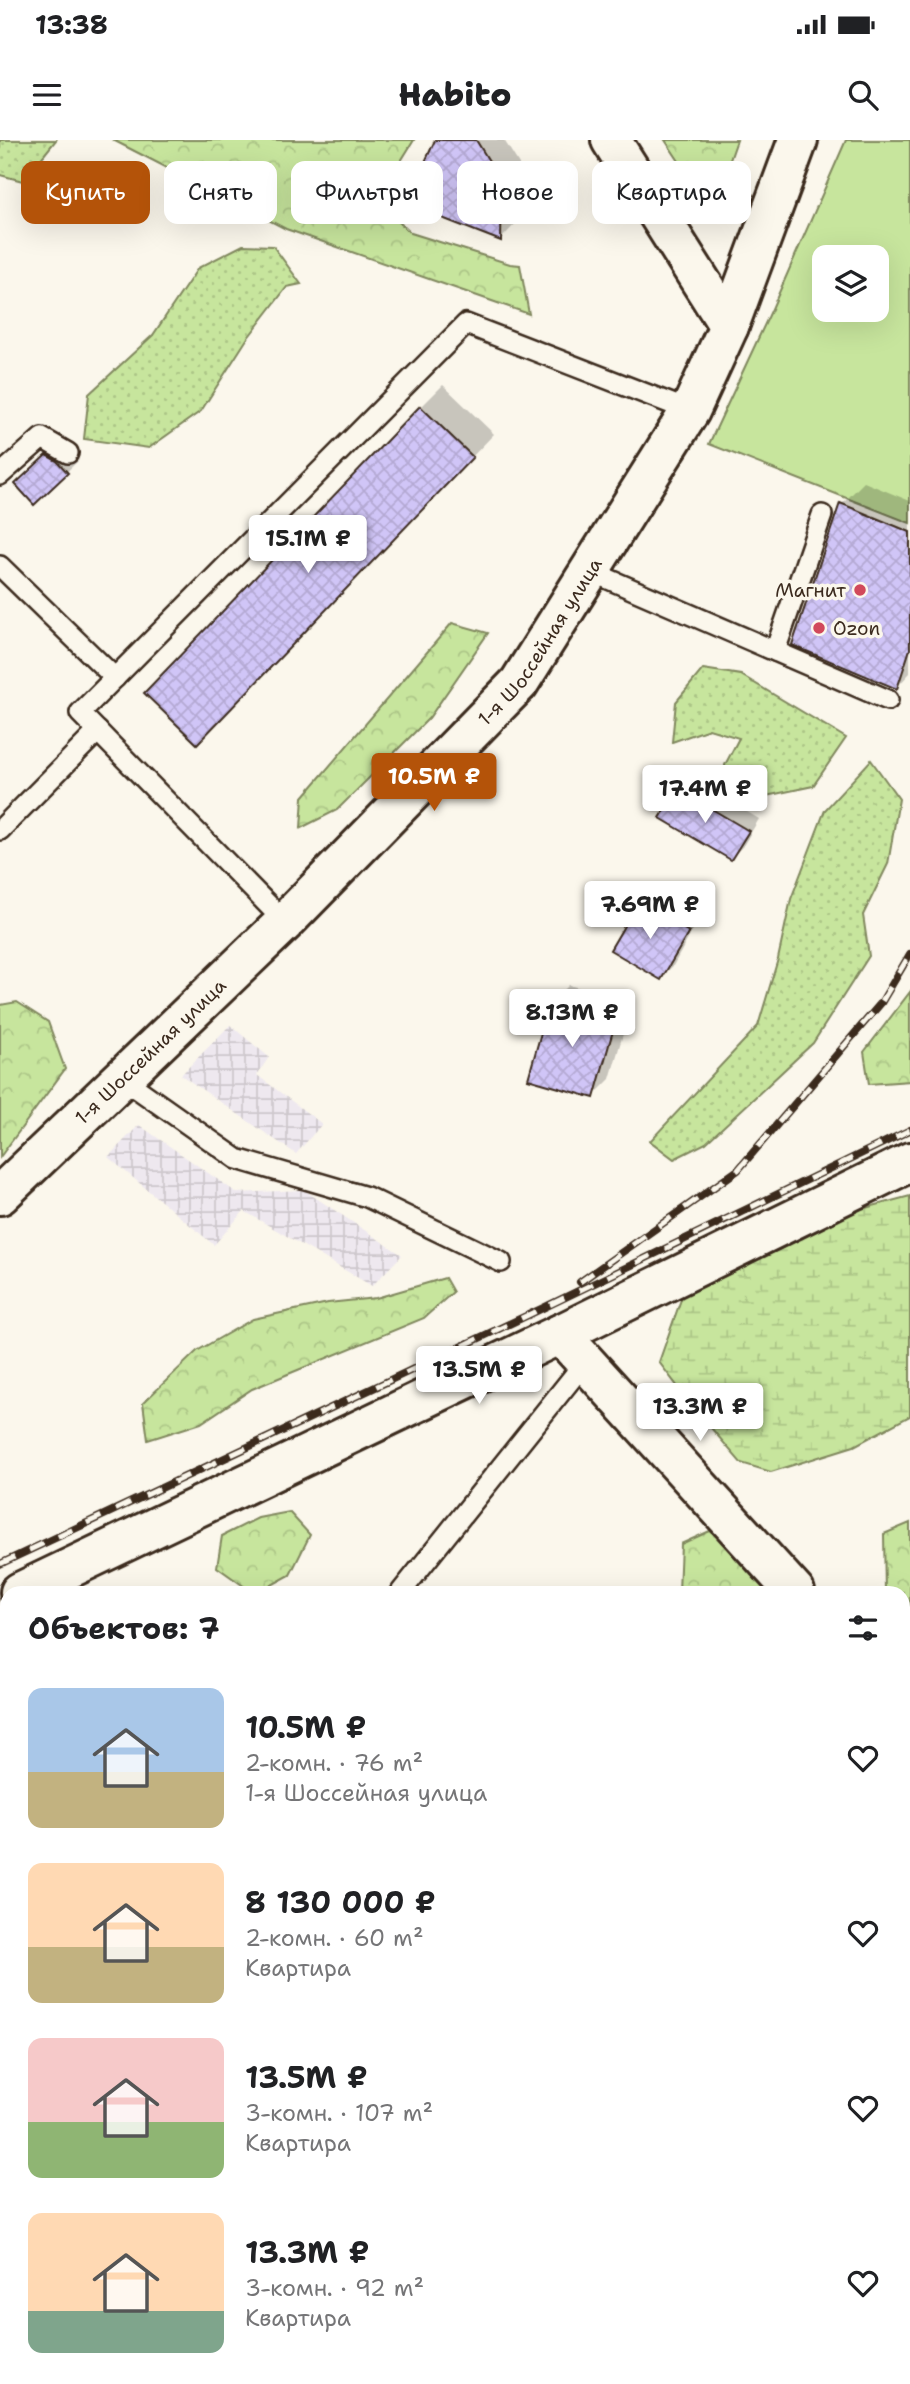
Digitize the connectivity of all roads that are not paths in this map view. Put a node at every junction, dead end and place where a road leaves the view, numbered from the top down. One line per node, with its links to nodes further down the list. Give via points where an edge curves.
1 (611, 140): 3 (street)
2 (798, 140): 3 (street, 1-я Шоссейная улица)
3 (729, 326): 4 (street, 1-я Шоссейная улица)
4 (690, 411): 9 (street, 1-я Шоссейная улица); 11 (lane, via 467,324)
5 (68, 453): 6 (lane, via 42,438)
6 (0, 475)
7 (822, 515): 10 (lane)
8 (0, 566): 11 (lane)
9 (590, 571): 10 (lane); 15 (street, 1-я Шоссейная улица, via 519,683)
10 (775, 651): 12 (lane)
11 (115, 678): 13 (lane, via 80,713)
12 (888, 700)
13 (98, 731): 14 (lane); 15 (lane)
14 (0, 830)
15 (285, 922): 16 (street, 1-я Шоссейная улица)
16 (122, 1078): 18 (street, 1-я Шоссейная улица); 19 (lane, via 237,1159 367,1197)
17 (910, 1162): 20 (street)
18 (0, 1195)
19 (501, 1262)
20 (560, 1334): 21 (street); 22 (street)
21 (585, 1362): 23 (lane); 24 (street)
22 (33, 1586)
23 (406, 1586)
24 (790, 1586)

